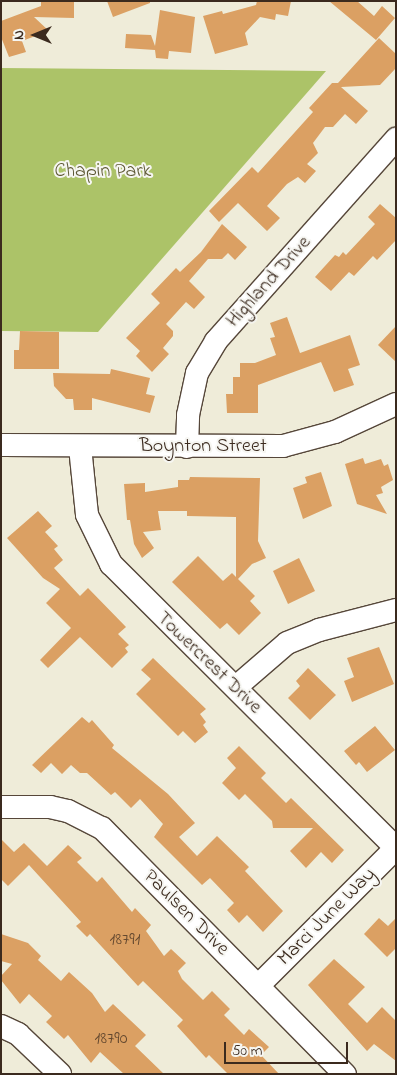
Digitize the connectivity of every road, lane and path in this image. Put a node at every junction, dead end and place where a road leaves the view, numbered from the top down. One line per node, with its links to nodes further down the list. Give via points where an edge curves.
1 (396, 138): 5 (street, Highland Drive, via 216,341 196,373 188,415)
2 (396, 404): 5 (street, Boynton Street, via 363,422 307,441 260,447)
3 (1, 445): 4 (street, Boynton Street)
4 (80, 447): 5 (street, Boynton Street); 7 (street, Towercrest Drive, via 87,515 111,564)
5 (187, 447)
6 (396, 610): 7 (street, via 287,642)
7 (236, 687): 9 (street, Towercrest Drive)
8 (1, 807): 10 (street, Paulsen Drive, via 50,807 68,811 102,828)
9 (396, 848): 10 (street, Marci June Way)
10 (258, 986): 13 (street, Paulsen Drive)
11 (1, 1026): 12 (street, via 18,1034)
12 (60, 1074)
13 (344, 1074)

